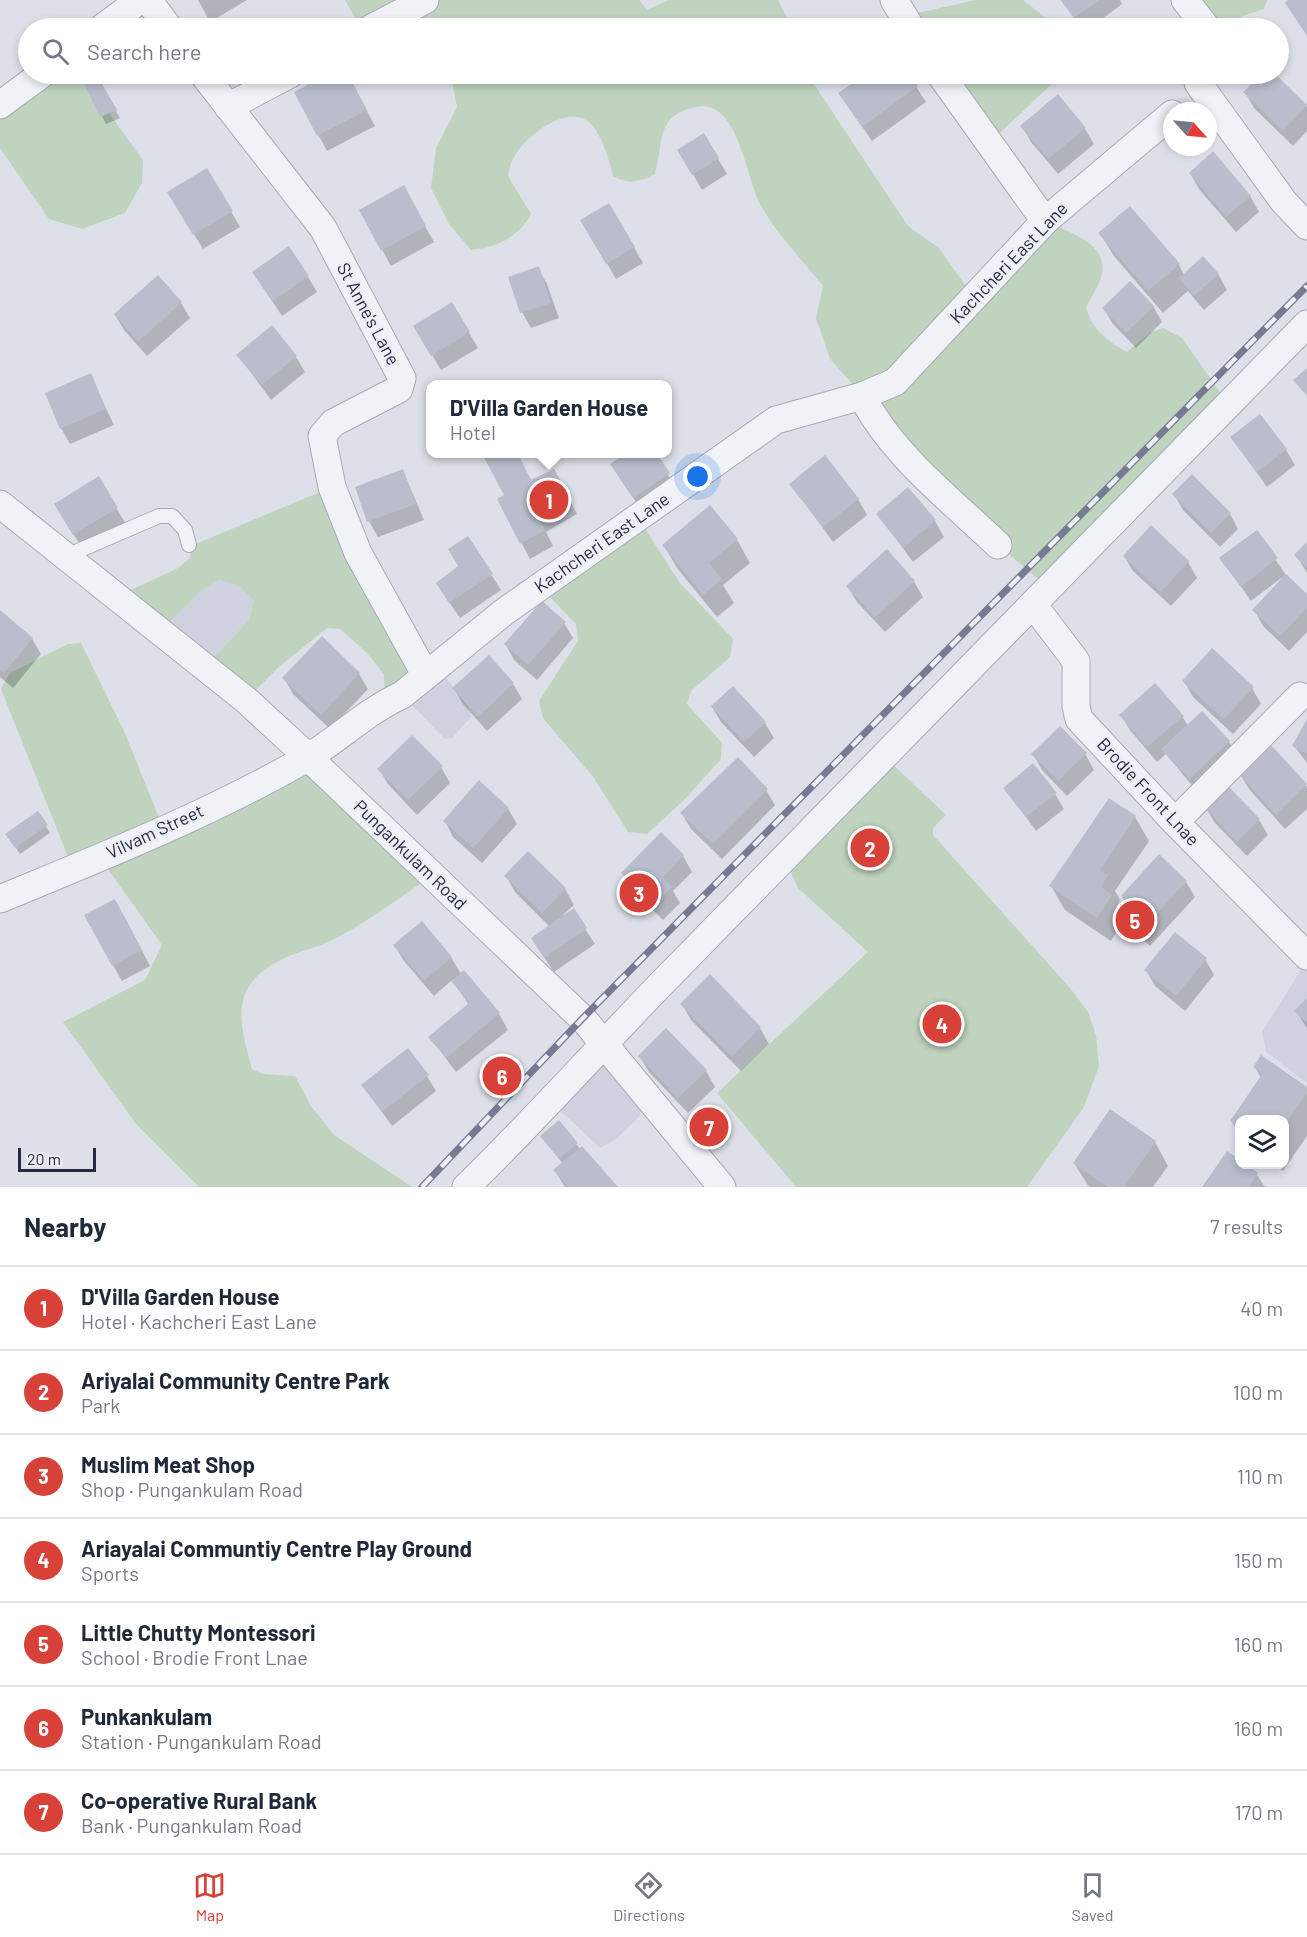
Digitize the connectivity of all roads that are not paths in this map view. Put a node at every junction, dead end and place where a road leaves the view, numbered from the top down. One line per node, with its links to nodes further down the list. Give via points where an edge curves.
1 (140, 0): 6 (street)
2 (148, 0): 7 (street)
3 (424, 0): 8 (street)
4 (894, 0): 9 (street)
5 (1185, 0): 10 (street)
6 (116, 18)
7 (162, 18)
8 (391, 18)
9 (905, 18)
10 (1199, 18)
11 (28, 84): 18 (street)
12 (211, 84): 19 (street, St Anne's Lane)
13 (271, 84): 19 (street)
14 (947, 84): 21 (street)
15 (1197, 84): 17 (street)
16 (1204, 84): 22 (street, via 1284,202)
17 (1187, 102)
18 (0, 105)
19 (228, 107): 30 (street, St Anne's Lane, via 322,228 402,378 399,388 333,423 322,436 332,487 358,553)
20 (1163, 122): 21 (street, Kachcheri East Lane)
21 (1045, 221): 24 (street, Kachcheri East Lane, via 895,382)
22 (1307, 226)
23 (1307, 324): 29 (street)
24 (862, 396): 26 (street, via 875,422); 30 (street, Kachcheri East Lane, via 776,420 504,612)
25 (0, 504): 28 (street, Pungankulam Road)
26 (998, 544)
27 (189, 545): 28 (lane, via 185,530 172,516 159,516)
28 (64, 557): 32 (street, Pungankulam Road, via 246,700)
29 (1035, 607): 33 (street, Brodie Front Lnae, via 1076,661 1079,719); 36 (street)
30 (425, 674): 32 (street, Kachcheri East Lane, via 402,695)
31 (1300, 696): 33 (street)
32 (308, 757): 34 (street, Vilvam Street, via 164,830); 36 (street, Pungankulam Road)
33 (1175, 822): 35 (street, Brodie Front Lnae)
34 (0, 899)
35 (1307, 956)
36 (604, 1042): 37 (street); 38 (street, Pungankulam Road)
37 (466, 1187)
38 (722, 1187)

